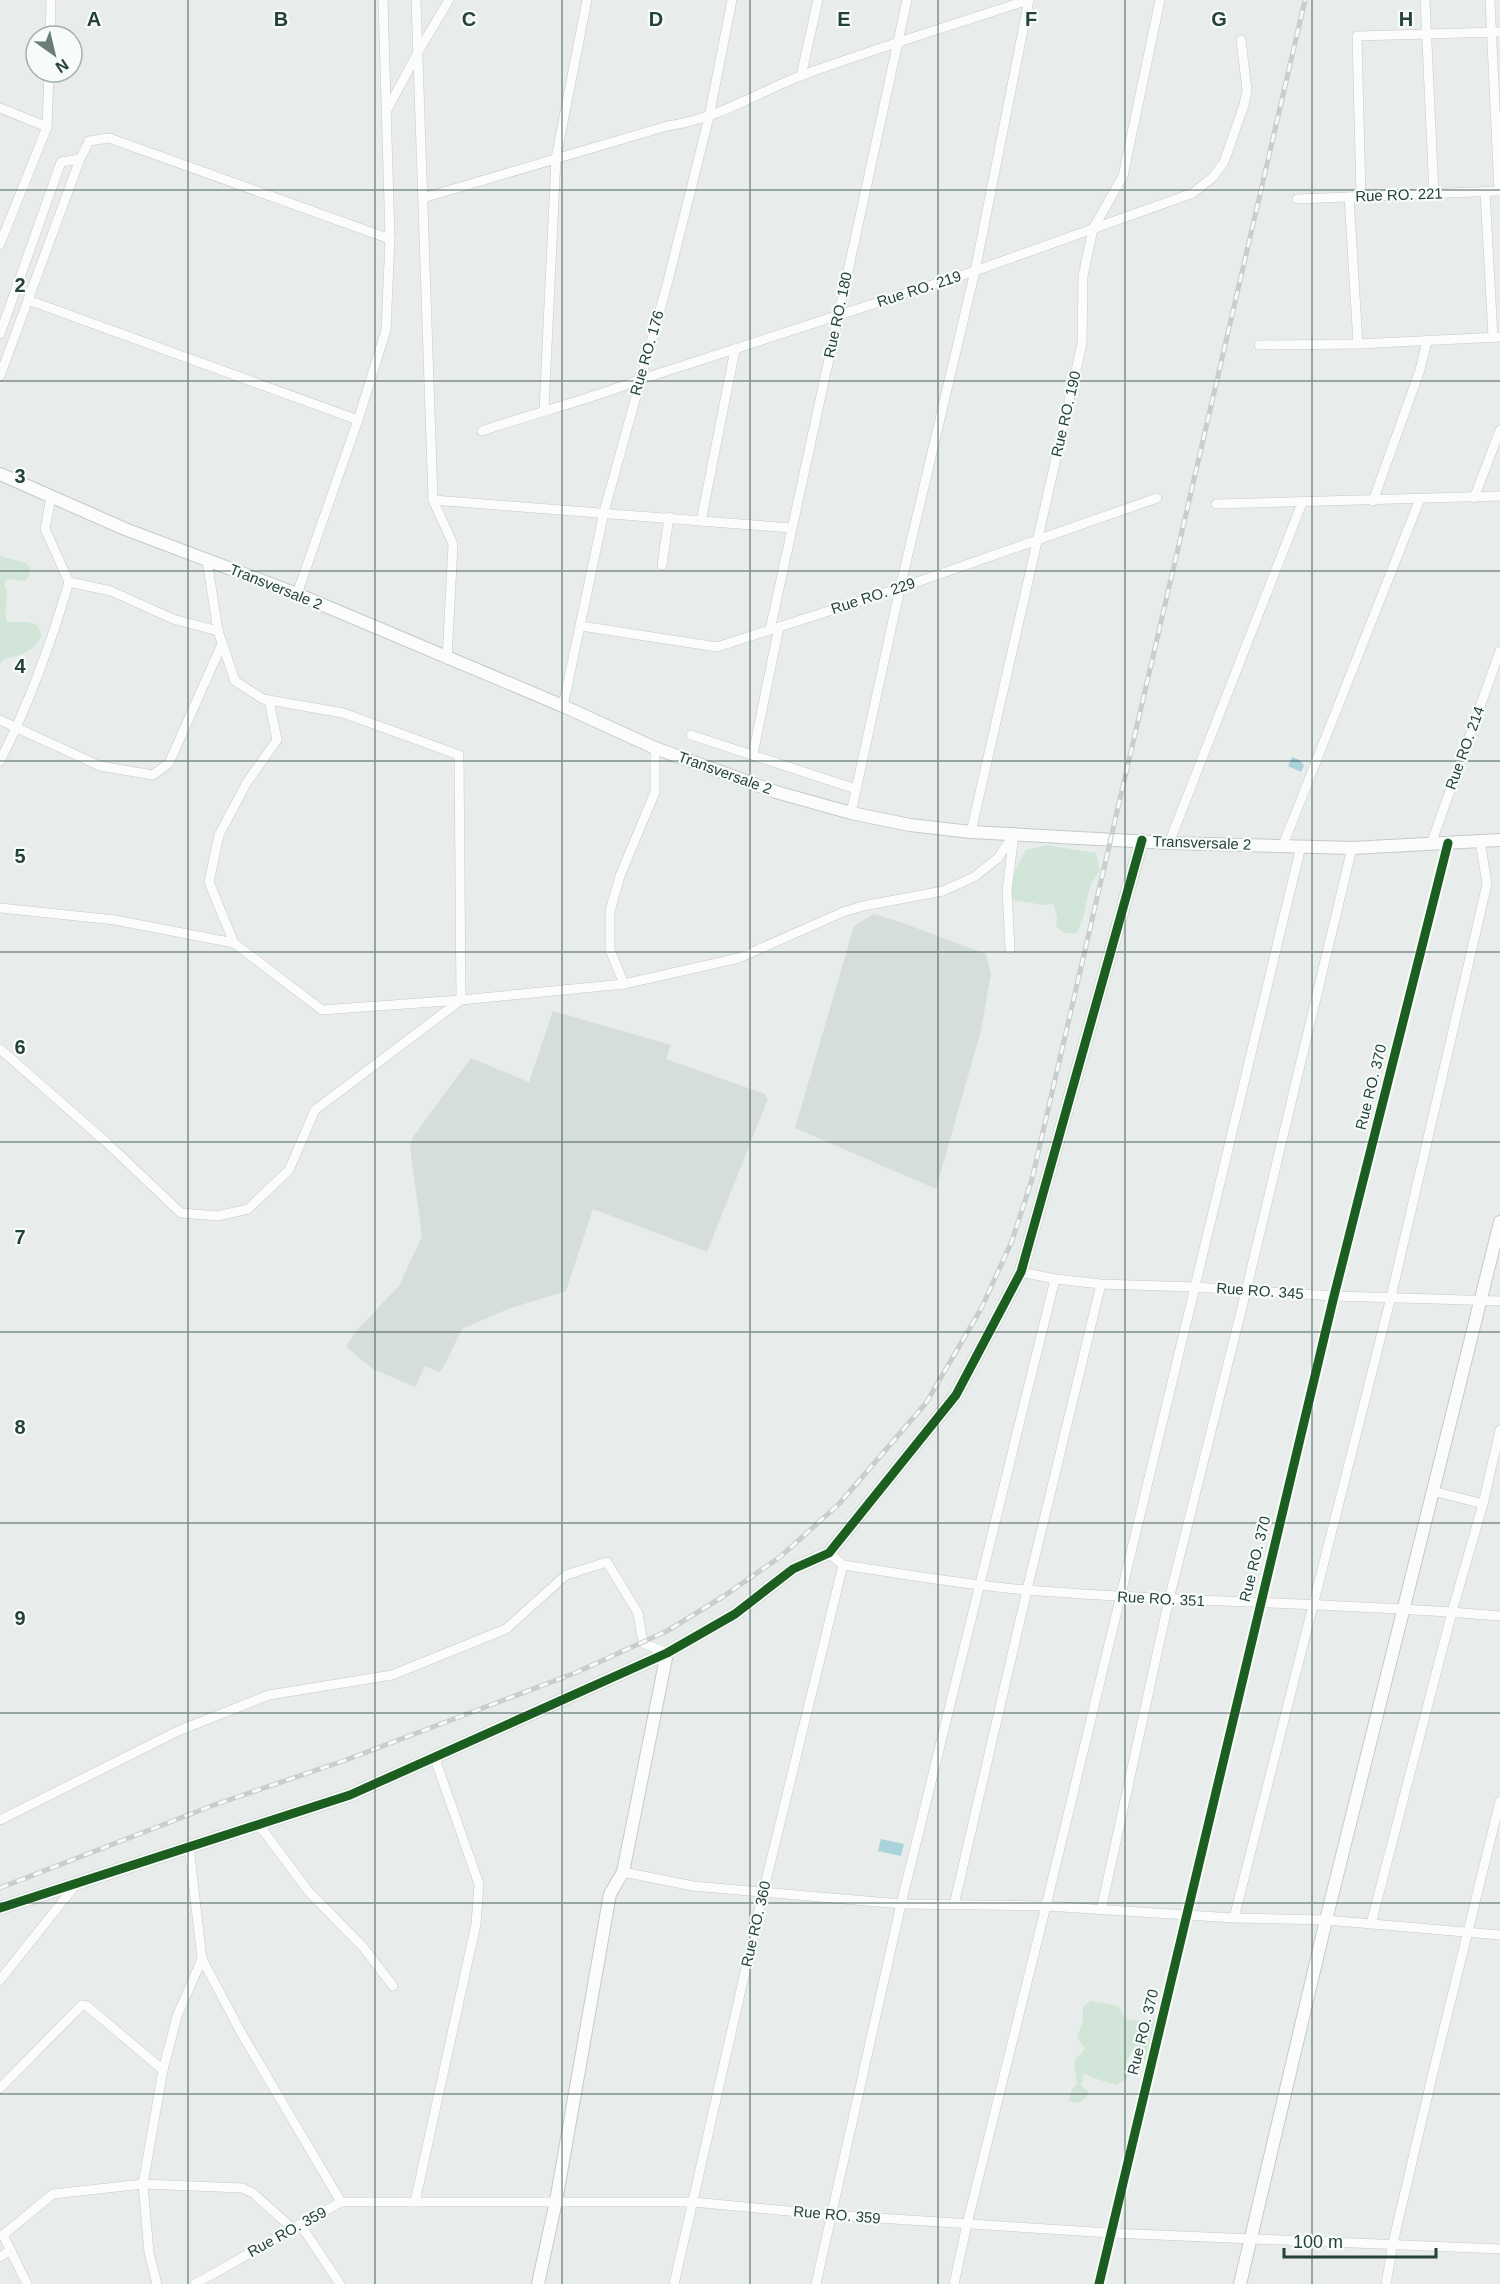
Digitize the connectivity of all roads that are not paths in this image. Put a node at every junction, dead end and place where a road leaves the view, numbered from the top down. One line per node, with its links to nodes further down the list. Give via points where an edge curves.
1 (51, 0): 13 (street)
2 (383, 0): 22 (street)
3 (416, 0): 18 (street)
4 (449, 0): 18 (street)
5 (587, 0): 25 (street)
6 (732, 0): 23 (street, Rue RO. 176)
7 (818, 0): 19 (street)
8 (907, 0): 17 (street, Rue RO. 180)
9 (1028, 0): 17 (street); 37 (street)
10 (1161, 0): 34 (street, Rue RO. 190, via 1123,176)
11 (1425, 0): 15 (street)
12 (1490, 0): 14 (street)
13 (50, 24)
14 (1495, 32): 15 (street); 27 (street)
15 (1427, 33): 29 (street); 31 (street, via 1356,36)
16 (1241, 40): 34 (street, Rue RO. 219, via 1244,105 1224,162 1193,192)
17 (897, 44): 19 (street); 39 (street, Rue RO. 180)
18 (418, 52): 22 (street); 32 (street)
19 (801, 76): 23 (street)
20 (49, 84): 24 (street)
21 (0, 108): 24 (street)
22 (386, 111): 35 (street)
23 (709, 117): 25 (street); 47 (street, Rue RO. 176)
24 (47, 127): 36 (street)
25 (556, 158): 32 (street); 48 (street)
26 (80, 159): 35 (street, via 89,141 109,138); 38 (street); 40 (street, via 61,162)
27 (1499, 191): 28 (street, Rue RO. 221)
28 (1485, 192): 29 (street, Rue RO. 221); 41 (street)
29 (1434, 194): 31 (street, Rue RO. 221)
30 (1350, 197): 31 (street, Rue RO. 221); 33 (street, Rue RO. 221); 43 (street)
31 (1361, 197)
32 (423, 198): 57 (street)
33 (1298, 199)
34 (1093, 229): 37 (street, Rue RO. 219); 66 (street, Rue RO. 190, via 1083,276 1082,344)
35 (390, 239): 49 (street, via 386,330)
36 (0, 244)
37 (975, 271): 39 (street, Rue RO. 219); 70 (street)
38 (28, 300): 46 (street); 49 (street)
39 (838, 315): 45 (street, Rue RO. 219); 65 (street, Rue RO. 180)
40 (0, 334)
41 (1497, 337): 42 (street)
42 (1426, 341): 43 (street); 59 (street, via 1420,370)
43 (1358, 344): 44 (street)
44 (1258, 345)
45 (735, 350): 47 (street, Rue RO. 219); 64 (street)
46 (0, 376)
47 (639, 380): 48 (street, Rue RO. 219, via 594,398); 62 (street, Rue RO. 176)
48 (544, 410): 51 (street, Rue RO. 219)
49 (358, 420): 71 (street)
50 (1500, 430): 56 (street)
51 (482, 431)
52 (0, 474): 54 (street, Transversale 2)
53 (1500, 496): 56 (street)
54 (51, 497): 67 (street, Transversale 2); 69 (street, via 45,530)
55 (1157, 498): 66 (street, Rue RO. 229)
56 (1474, 498): 58 (street)
57 (433, 500): 62 (street); 77 (street, via 453,544)
58 (1420, 500): 59 (street); 96 (street)
59 (1373, 501): 60 (street)
60 (1302, 503): 61 (street); 93 (street)
61 (1216, 504)
62 (603, 512): 63 (street); 72 (street, Rue RO. 176)
63 (669, 517): 64 (street); 68 (street)
64 (701, 521): 65 (street)
65 (791, 528): 73 (street, Rue RO. 180)
66 (1038, 539): 70 (street, Rue RO. 229); 88 (street, Rue RO. 190)
67 (207, 560): 71 (street, Transversale 2); 74 (street)
68 (662, 565)
69 (69, 582): 74 (street, via 111,591 173,619); 81 (street)
70 (900, 588): 73 (street, Rue RO. 229); 86 (street)
71 (297, 594): 77 (street, Transversale 2)
72 (581, 626): 73 (street, Rue RO. 229, via 717,647); 79 (street, Rue RO. 176)
73 (774, 628): 84 (street, Rue RO. 180)
74 (218, 631): 75 (street)
75 (222, 644): 78 (street, via 235,681); 81 (street, via 169,763 153,775 100,766)
76 (1500, 651): 95 (street, Rue RO. 214)
77 (447, 658): 79 (street, Transversale 2)
78 (269, 700): 100 (street, via 277,740 247,782 219,835 209,882); 103 (street, via 343,713 459,755)
79 (563, 706): 83 (street, Transversale 2)
80 (0, 720): 81 (street)
81 (17, 727): 85 (street)
82 (691, 735): 84 (street)
83 (655, 748): 87 (street, Transversale 2, via 776,792); 102 (street, via 654,792 610,911 610,951)
84 (753, 754): 86 (street)
85 (0, 761)
86 (856, 789): 87 (street)
87 (851, 813): 88 (street, Transversale 2)
88 (971, 832): 89 (street, Transversale 2)
89 (1014, 834): 90 (street, Transversale 2); 101 (street, via 1007,891); 102 (street, via 998,858 974,877 943,891 863,906 739,958)
90 (1142, 840): 93 (street, Transversale 2); 106 (street)
91 (1500, 840): 92 (street, Transversale 2)
92 (1480, 841): 94 (street, Transversale 2); 112 (street, via 1486,884)
93 (1169, 843): 96 (street, Transversale 2)
94 (1448, 843): 95 (street, Transversale 2); 111 (street, Rue RO. 370)
95 (1431, 844): 98 (street, Transversale 2)
96 (1283, 845): 97 (street, Transversale 2)
97 (1301, 846): 98 (street, Transversale 2); 109 (street)
98 (1352, 848): 110 (street)
99 (0, 908): 100 (street, via 115,920)
100 (234, 943): 103 (street, via 322,1010)
101 (1010, 949)
102 (624, 984): 103 (street)
103 (461, 1000): 104 (street, via 315,1110 289,1170 248,1209 217,1216 181,1213)
104 (0, 1049)
105 (1500, 1222): 113 (street)
106 (1021, 1272): 107 (street, Rue RO. 345); 118 (street, via 956,1395)
107 (1054, 1279): 108 (street, Rue RO. 345); 120 (street)
108 (1101, 1284): 109 (street, Rue RO. 345); 121 (street)
109 (1194, 1287): 110 (street, Rue RO. 345); 122 (street)
110 (1246, 1290): 111 (street, Rue RO. 345); 123 (street)
111 (1334, 1296): 112 (street, Rue RO. 345); 124 (street, Rue RO. 370)
112 (1391, 1297): 113 (street, Rue RO. 345); 125 (street)
113 (1481, 1300): 114 (street, Rue RO. 345); 116 (street)
114 (1500, 1301)
115 (1500, 1430): 117 (street)
116 (1433, 1491): 117 (street); 126 (street)
117 (1483, 1504): 127 (street)
118 (829, 1552): 119 (street); 129 (street, via 793,1569 735,1614)
119 (843, 1565): 120 (street, Rue RO. 351); 137 (street, Rue RO. 360)
120 (978, 1585): 121 (street, Rue RO. 351); 138 (street)
121 (1027, 1590): 122 (street, Rue RO. 351); 139 (street)
122 (1121, 1597): 123 (street, Rue RO. 351); 140 (street)
123 (1169, 1599): 124 (street, Rue RO. 351); 142 (street)
124 (1260, 1604): 125 (street, Rue RO. 351); 143 (street, Rue RO. 370)
125 (1312, 1605): 126 (street, Rue RO. 351); 144 (street)
126 (1404, 1609): 127 (street, Rue RO. 351); 145 (street)
127 (1452, 1612): 128 (street, Rue RO. 351); 146 (street)
128 (1500, 1616)
129 (667, 1653): 130 (street); 132 (street, via 643,1643 638,1613 607,1562 566,1575 506,1629 392,1675 269,1695 178,1731); 135 (street)
130 (434, 1756): 133 (street, via 350,1795); 157 (street, via 479,1884 476,1924)
131 (1500, 1801): 147 (street)
132 (0, 1820)
133 (259, 1825): 134 (street); 151 (street, via 309,1892 363,1947)
134 (189, 1847): 136 (street); 149 (street)
135 (623, 1872): 137 (street, via 693,1886); 155 (street, via 610,1894)
136 (78, 1882): 141 (street); 150 (street)
137 (763, 1893): 138 (street); 158 (street, Rue RO. 360)
138 (901, 1904): 139 (street); 159 (street)
139 (954, 1905): 140 (street)
140 (1046, 1906): 142 (street); 160 (street)
141 (0, 1908)
142 (1101, 1910): 143 (street)
143 (1186, 1915): 144 (street); 163 (street, Rue RO. 370)
144 (1234, 1918): 145 (street)
145 (1326, 1920): 146 (street); 164 (street)
146 (1371, 1924): 147 (street)
147 (1467, 1933): 148 (street); 165 (street)
148 (1500, 1935)
149 (201, 1959): 152 (street, via 177,2016); 156 (street)
150 (0, 1980)
151 (393, 1986)
152 (163, 2070): 153 (street, via 82,2005); 154 (street)
153 (0, 2088)
154 (143, 2184): 161 (street, via 247,2190); 162 (street, via 53,2194); 170 (street, via 148,2253)
155 (556, 2200): 157 (street, Rue RO. 359); 158 (street, Rue RO. 359); 173 (street)
156 (341, 2202): 157 (street, Rue RO. 359); 161 (street, Rue RO. 359)
157 (415, 2202)
158 (693, 2202): 159 (street, Rue RO. 359); 174 (street, Rue RO. 360)
159 (831, 2215): 160 (street, Rue RO. 359); 175 (street)
160 (967, 2224): 163 (street, Rue RO. 359); 176 (street)
161 (296, 2226): 171 (street, Rue RO. 359); 172 (street)
162 (2, 2233): 167 (street)
163 (1110, 2233): 164 (street, Rue RO. 359); 177 (street, Rue RO. 370)
164 (1249, 2239): 165 (street, Rue RO. 359); 178 (street)
165 (1394, 2243): 166 (street, Rue RO. 359); 179 (street)
166 (1500, 2249)
167 (11, 2250): 168 (street); 169 (street)
168 (0, 2257)
169 (27, 2284)
170 (157, 2284)
171 (195, 2284)
172 (340, 2284)
173 (537, 2284)
174 (674, 2284)
175 (816, 2284)
176 (954, 2284)
177 (1099, 2284)
178 (1240, 2284)
179 (1386, 2284)

